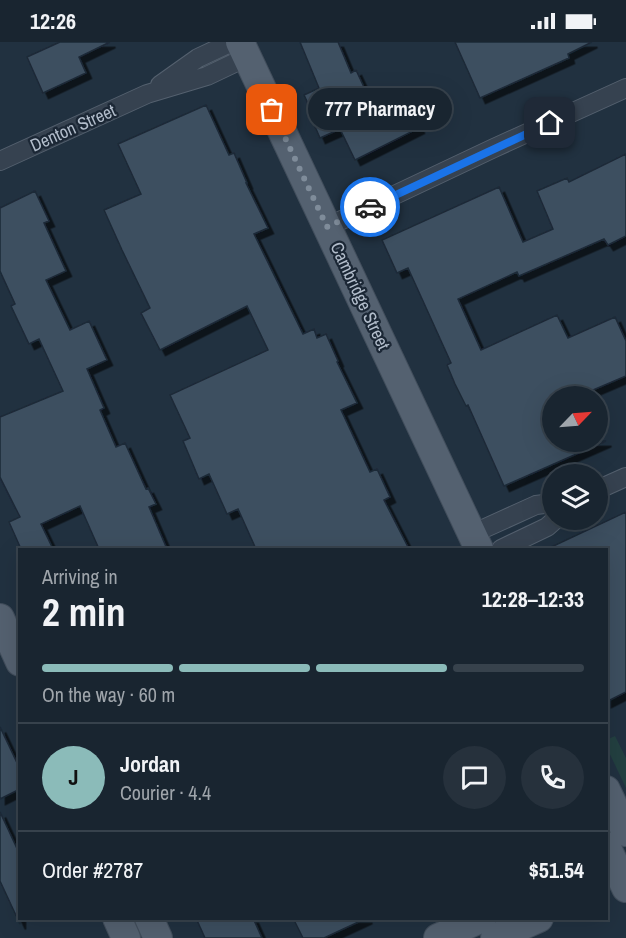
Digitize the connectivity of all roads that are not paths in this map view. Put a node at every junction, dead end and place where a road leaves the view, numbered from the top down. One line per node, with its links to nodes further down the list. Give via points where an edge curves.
1 (240, 47): 3 (street, Denton Street, via 207,76 147,94); 4 (main road, Cambridge Street)
2 (626, 88): 4 (street)
3 (0, 161)
4 (327, 227): 9 (main road, Cambridge Street)
5 (626, 477): 6 (street)
6 (608, 485)
7 (542, 504): 9 (street)
8 (542, 528): 10 (street)
9 (476, 541)
10 (503, 548)
11 (0, 618): 12 (main road)
12 (18, 658)
13 (608, 794): 14 (main road)
14 (626, 832)
15 (118, 920): 19 (main road)
16 (150, 920): 20 (main road)
17 (478, 920): 21 (main road)
18 (536, 920): 22 (main road)
19 (126, 938)
20 (158, 938)
21 (438, 938)
22 (495, 938)

